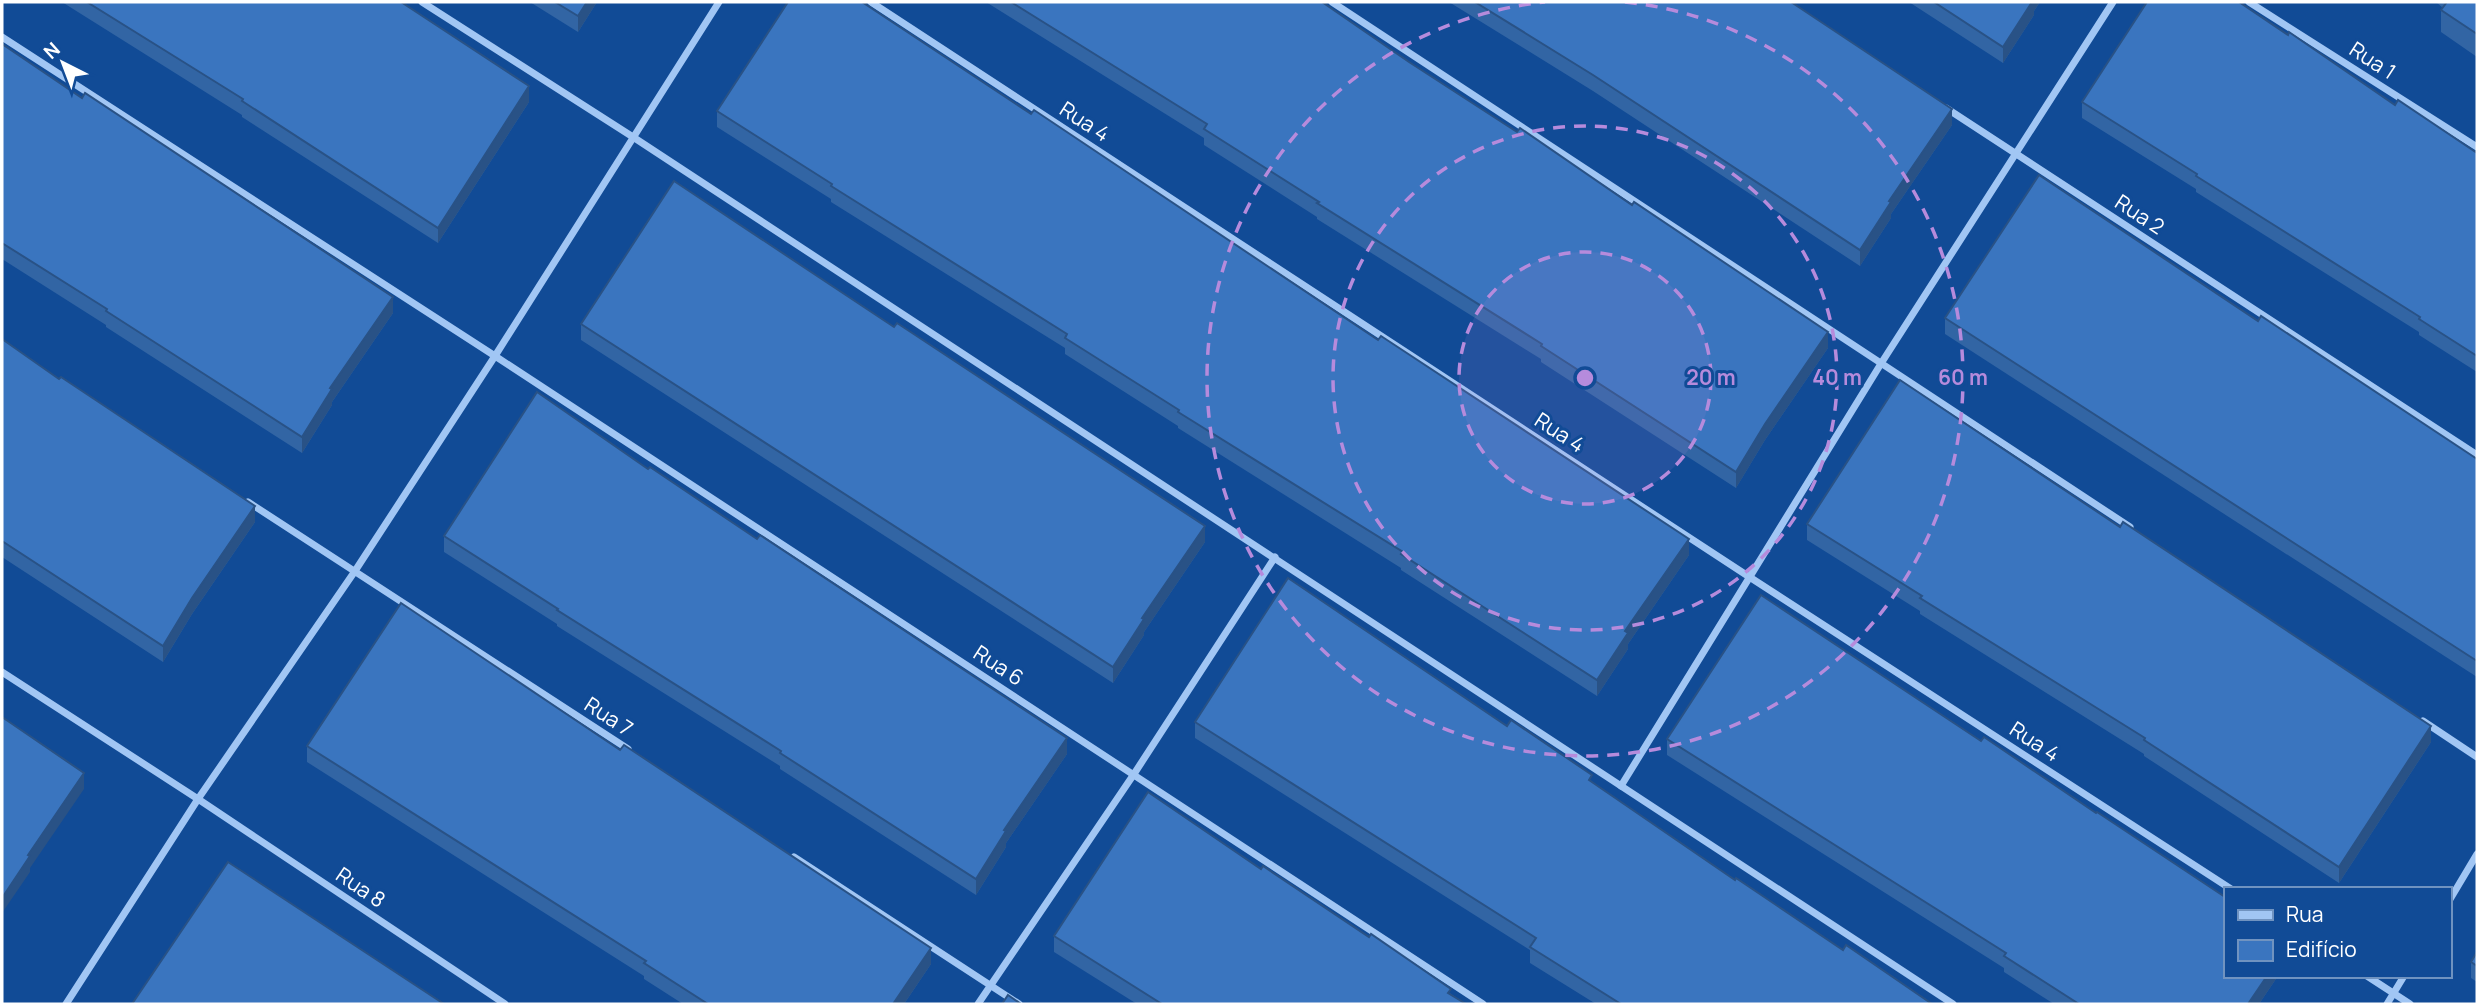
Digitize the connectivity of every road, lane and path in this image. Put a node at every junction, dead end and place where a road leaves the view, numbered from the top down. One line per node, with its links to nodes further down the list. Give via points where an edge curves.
1 (422, 2): 9 (street)
2 (719, 2): 9 (street)
3 (871, 2): 19 (street, Rua 4)
4 (1332, 2): 13 (street)
5 (2113, 2): 11 (street)
6 (2249, 2): 10 (street, Rua 1)
7 (2, 37): 12 (street, Rua 6)
8 (1936, 101): 11 (street, Rua 2)
9 (633, 137): 12 (street); 17 (street)
10 (2477, 147)
11 (2017, 155): 13 (street); 14 (street, Rua 2)
12 (495, 356): 18 (street); 24 (street, Rua 6)
13 (1882, 362): 16 (street); 19 (street)
14 (2477, 455)
15 (241, 497): 18 (street, Rua 7)
16 (2134, 529)
17 (1275, 557): 24 (street); 25 (street)
18 (355, 571): 22 (street, Rua 7); 26 (street)
19 (1751, 578): 25 (street); 29 (street, Rua 4)
20 (2, 672): 26 (street, Rua 8)
21 (2420, 719): 23 (street)
22 (632, 752)
23 (2477, 757)
24 (1134, 775): 33 (street); 39 (street, Rua 6)
25 (1621, 786): 40 (street)
26 (198, 799): 35 (street); 36 (street, Rua 8)
27 (783, 850): 33 (street)
28 (2477, 854): 30 (street)
29 (2228, 887)
30 (2451, 898)
31 (2370, 978): 34 (street)
32 (2403, 978): 34 (street)
33 (991, 986): 37 (street); 38 (street)
34 (2394, 994): 41 (street); 42 (street)
35 (66, 1004)
36 (505, 1004)
37 (978, 1004)
38 (1019, 1004)
39 (1483, 1004)
40 (1953, 1004)
41 (2387, 1004)
42 (2410, 1004)

